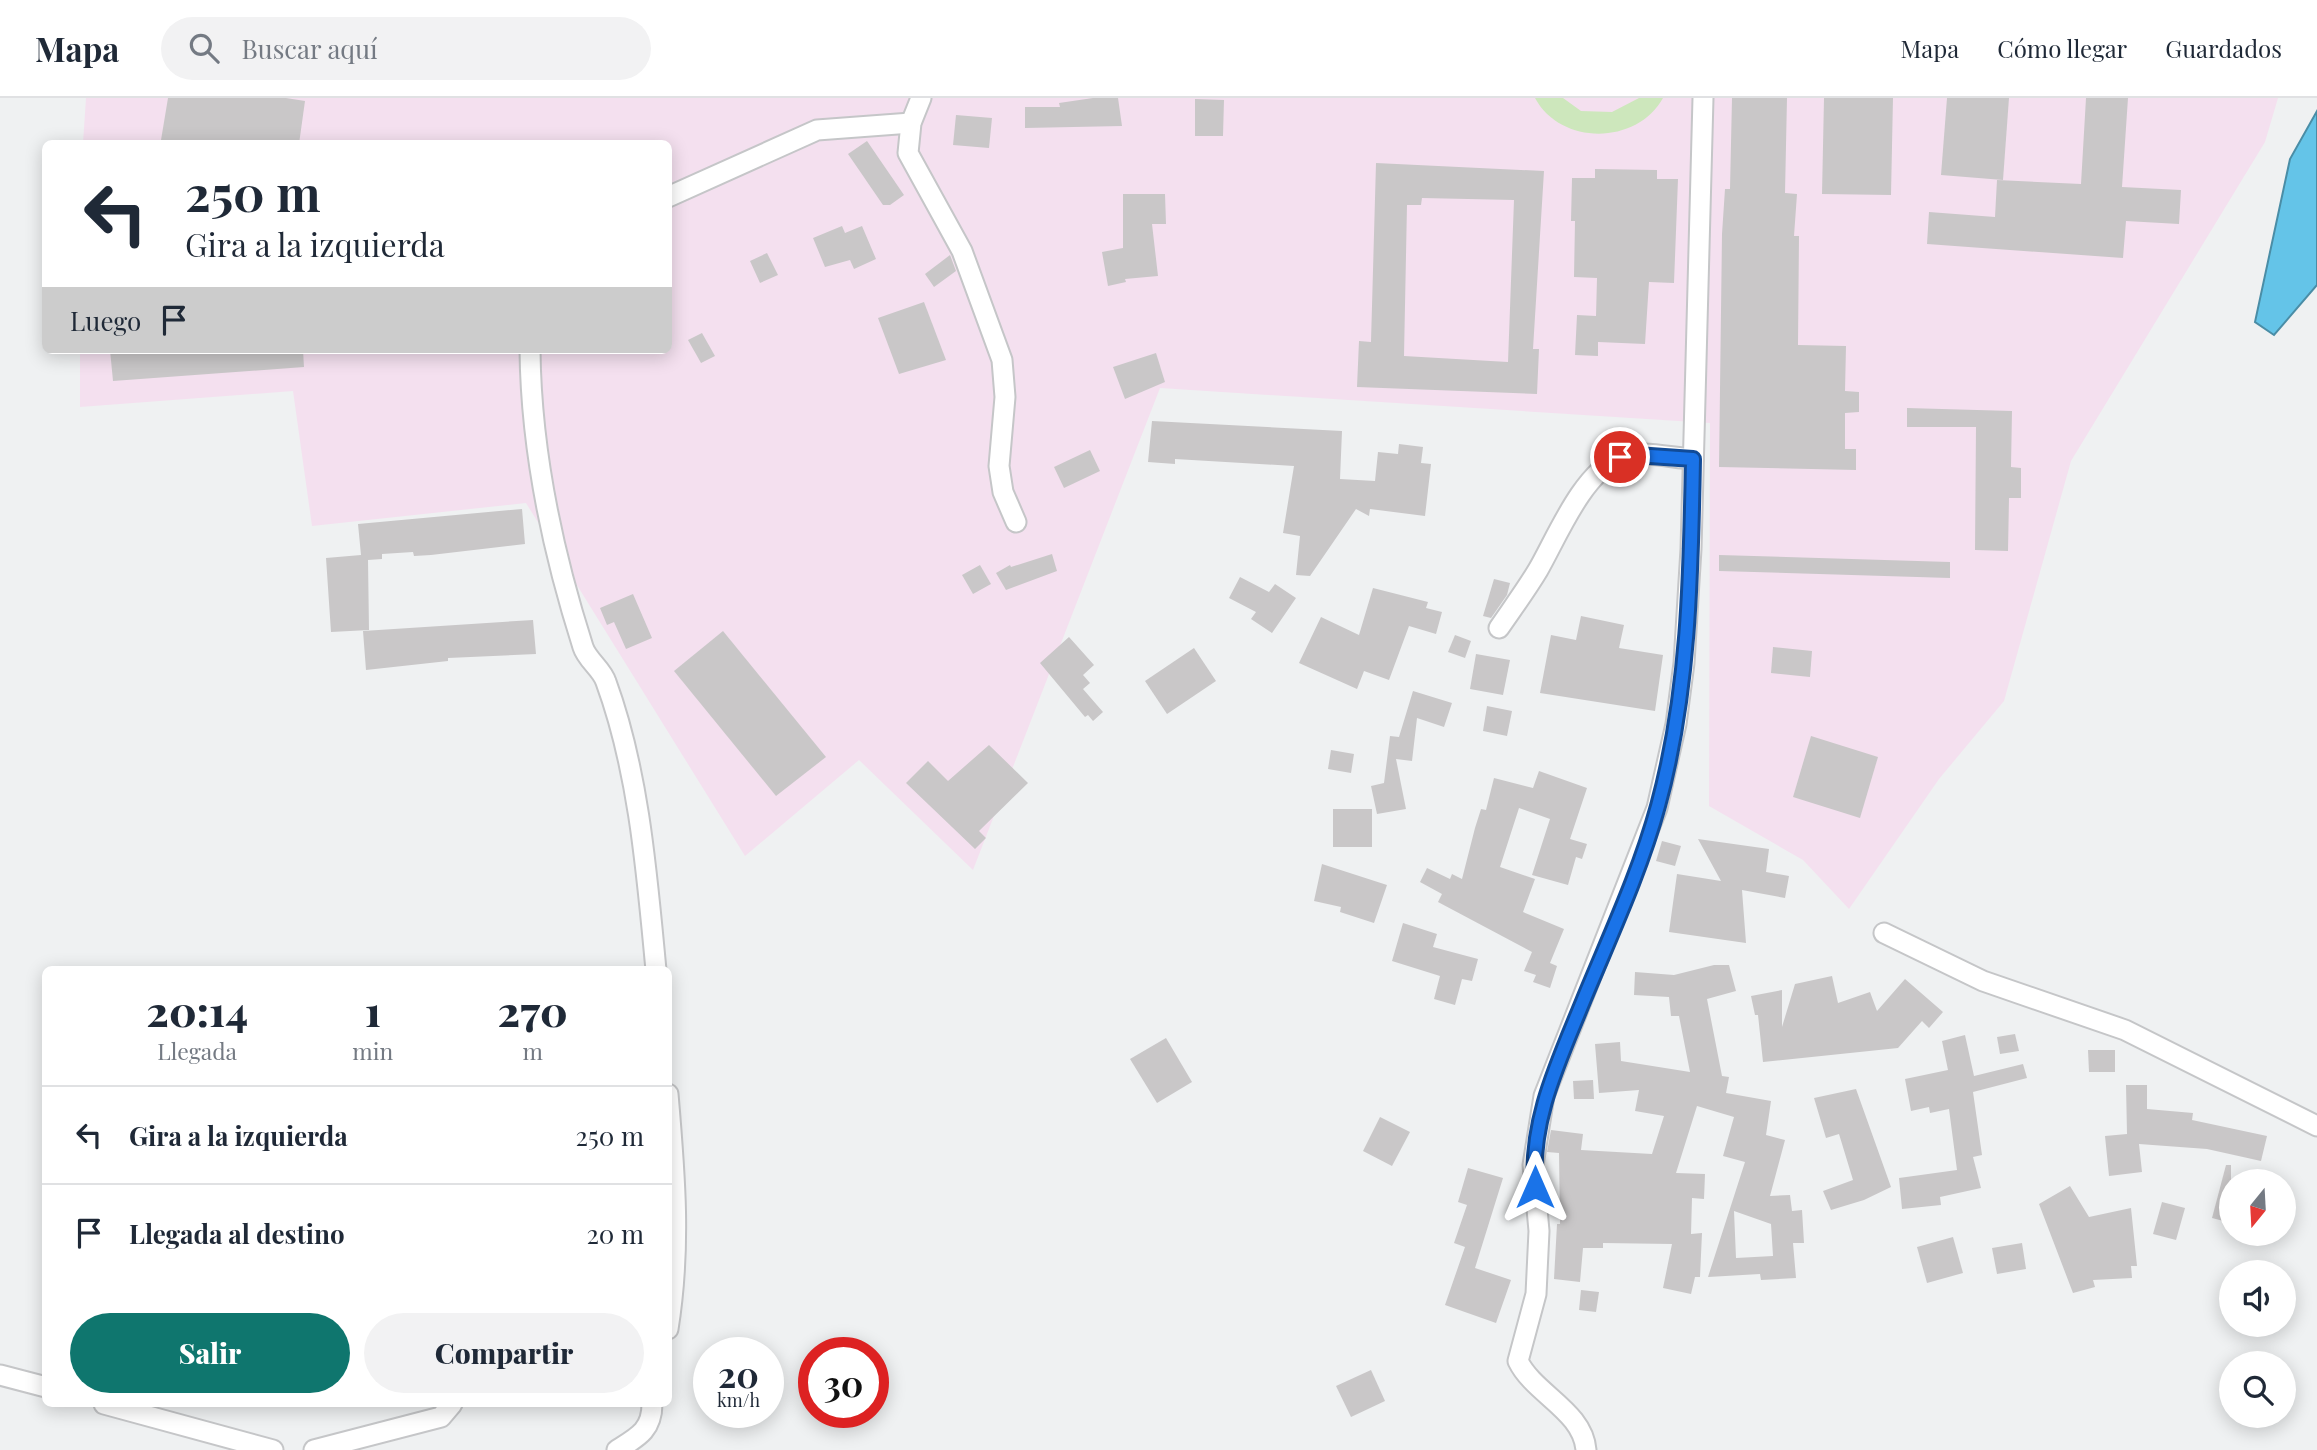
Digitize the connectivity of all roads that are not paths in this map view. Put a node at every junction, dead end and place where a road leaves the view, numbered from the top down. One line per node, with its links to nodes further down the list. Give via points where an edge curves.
1 (921, 98): 3 (street)
2 (1703, 98): 6 (street)
3 (911, 124): 4 (street, via 817,130); 7 (street, via 908,153 962,251 1002,360 1005,397 999,466 1003,492)
4 (672, 195)
5 (530, 354): 10 (street, via 530,399 542,488 584,650 606,679 624,749 645,862)
6 (1693, 459): 8 (street, via 1636,455 1609,464 1572,507 1537,572); 22 (street, via 1684,663 1674,736 1649,832 1544,1096 1533,1165 1536,1294 1518,1361 1525,1374 1575,1421)
7 (1016, 522)
8 (1499, 628)
9 (1884, 933): 11 (street, via 1983,981 2125,1030)
10 (656, 966)
11 (2317, 1126)
12 (672, 1140): 13 (street, via 678,1210)
13 (672, 1306)
14 (0, 1375): 15 (street)
15 (42, 1386)
16 (115, 1407): 19 (street)
17 (449, 1407): 20 (street, via 441,1417)
18 (652, 1407): 21 (street, via 644,1434)
19 (273, 1450)
20 (314, 1450)
21 (617, 1450)
22 (1586, 1450)

